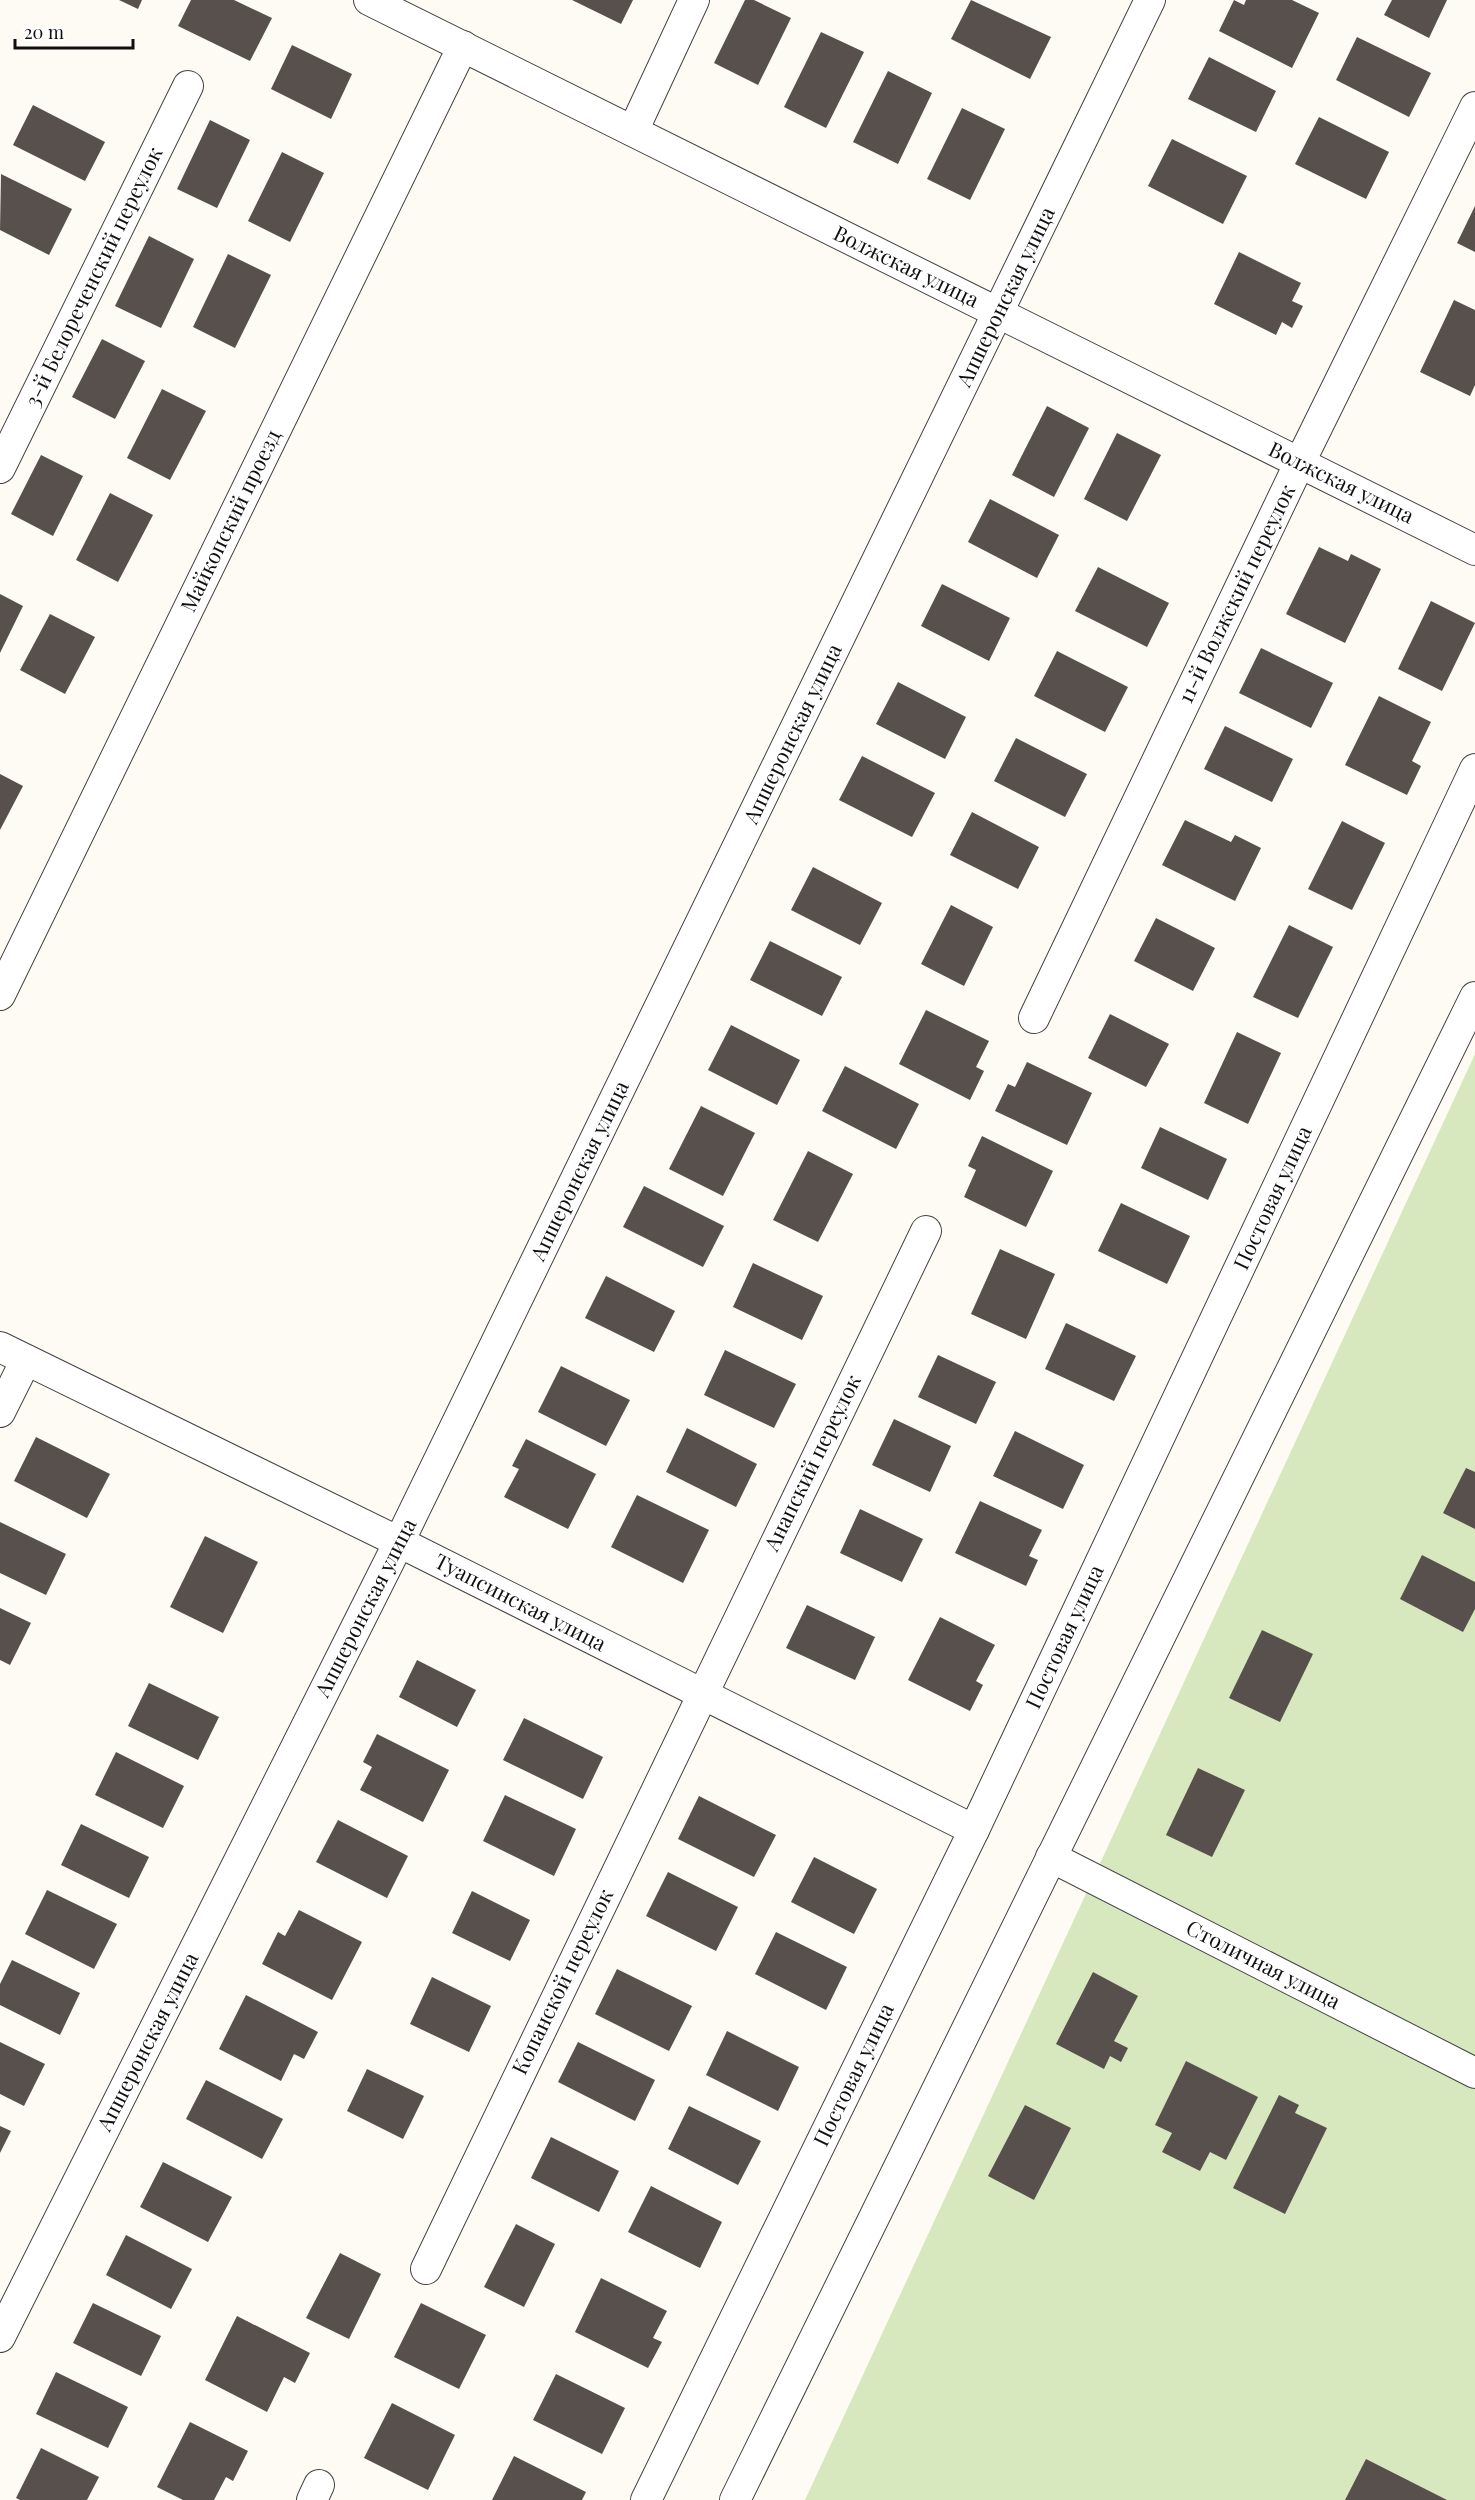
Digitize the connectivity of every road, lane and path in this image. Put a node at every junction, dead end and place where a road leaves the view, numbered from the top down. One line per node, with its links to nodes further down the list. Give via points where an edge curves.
1 (369, 0): 4 (street, Волжская улица)
2 (694, 0): 7 (street)
3 (1150, 0): 8 (street, Апшеронская улица)
4 (463, 46): 7 (street, Волжская улица); 13 (street, Майкопский проезд)
5 (188, 86): 10 (street, 3-й Белореченский переулок)
6 (1475, 107): 9 (street, 11-й Волжский переулок)
7 (633, 131): 8 (street, Волжская улица)
8 (999, 313): 9 (street, Волжская улица); 19 (street, Апшеронская улица)
9 (1300, 462): 11 (street, Волжская улица); 15 (street, 11-й Волжский переулок)
10 (0, 468)
11 (1475, 550)
12 (1475, 770): 21 (street, Постовая улица)
13 (0, 995)
14 (1475, 997): 22 (street)
15 (1034, 1018)
16 (926, 1231): 20 (street, Анапский переулок)
17 (13, 1353): 18 (street); 19 (street, Туапсинская улица)
18 (0, 1412)
19 (399, 1542): 20 (street, Туапсинская улица); 25 (street, Апшеронская улица)
20 (701, 1695): 21 (street, Туапсинская улица); 24 (street, Копанской переулок)
21 (974, 1830): 26 (street, Постовая улица)
22 (1051, 1857): 23 (street, Столичная улица); 27 (street)
23 (1475, 2073)
24 (426, 2269)
25 (0, 2337)
26 (646, 2500)
27 (735, 2500)

